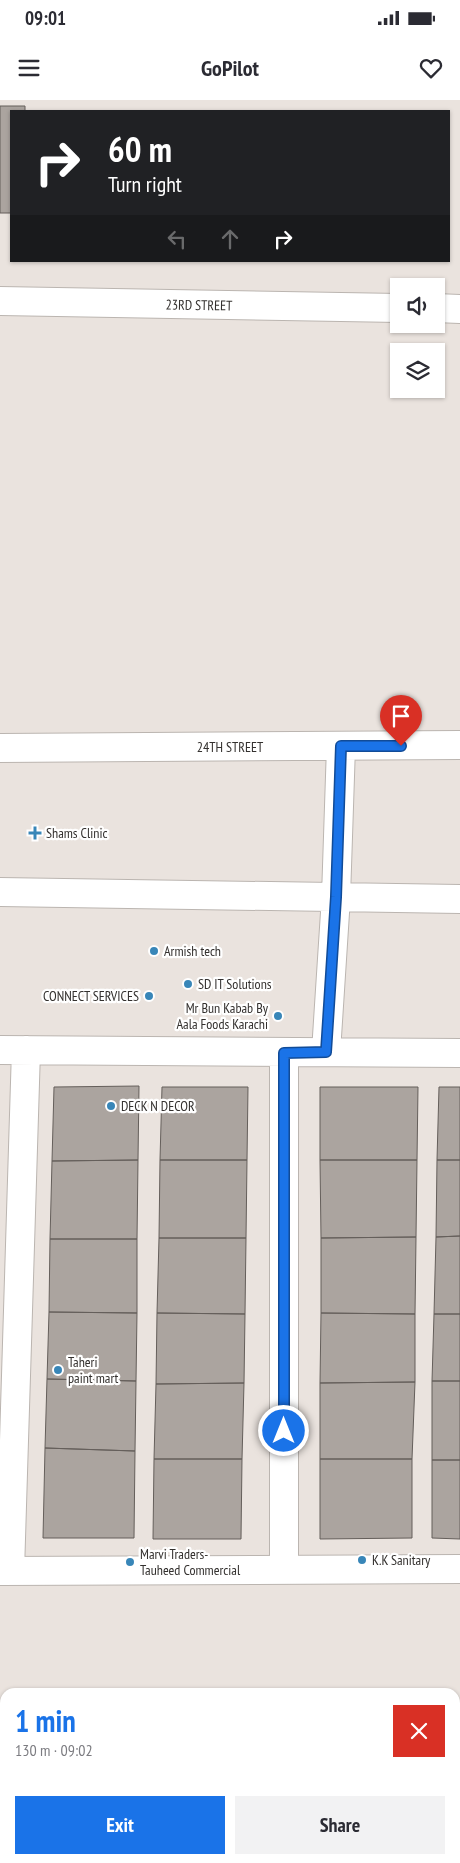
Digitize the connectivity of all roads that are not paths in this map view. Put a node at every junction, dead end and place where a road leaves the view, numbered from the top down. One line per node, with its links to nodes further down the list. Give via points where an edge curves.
1 (0, 301): 2 (street, 23RD STREET)
2 (390, 308)
3 (445, 308): 4 (street)
4 (460, 309)
5 (460, 745): 6 (street, 24TH STREET)
6 (341, 746): 7 (street, 24TH STREET); 9 (street)
7 (0, 748)
8 (0, 892): 9 (street)
9 (336, 897): 10 (street); 12 (street)
10 (460, 899)
11 (13, 1050): 13 (street); 17 (street)
12 (326, 1052): 13 (street); 14 (street)
13 (284, 1053): 16 (street)
14 (460, 1053)
15 (460, 1569): 16 (street)
16 (284, 1570): 17 (street)
17 (5, 1571)

